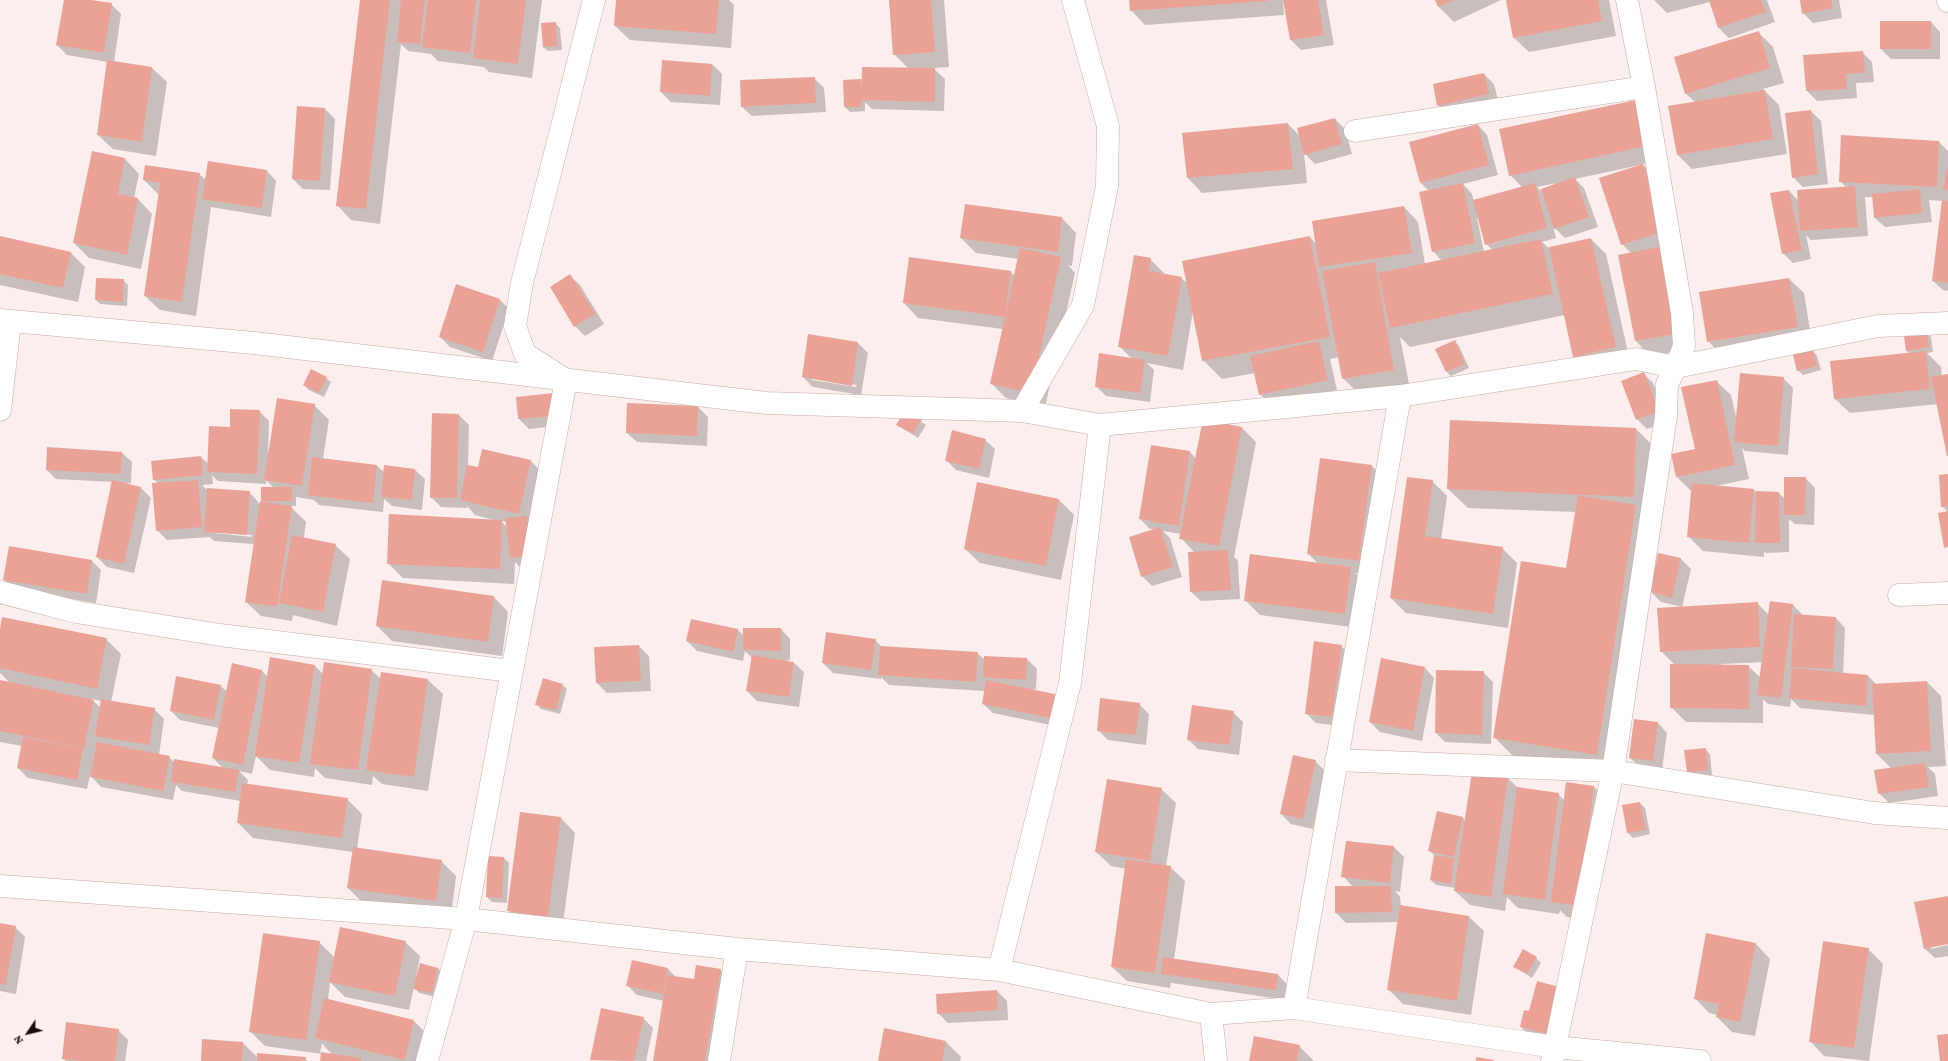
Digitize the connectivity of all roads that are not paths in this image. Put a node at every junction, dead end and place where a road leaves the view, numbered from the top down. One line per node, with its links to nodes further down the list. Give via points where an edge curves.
1 (594, 0): 9 (street, via 522,283 514,326 525,354)
2 (1073, 0): 12 (street, via 1108,126 1107,186 1083,305)
3 (1627, 0): 4 (street)
4 (1644, 87): 5 (street); 8 (street, via 1682,313 1684,346)
5 (1355, 131)
6 (5, 321): 9 (street, via 254,343); 11 (street)
7 (1948, 323): 8 (street, via 1878,326)
8 (1676, 367): 10 (street, via 1636,359); 19 (street, via 1667,384 1666,416)
9 (566, 380): 12 (street, via 766,403); 17 (street)
10 (1400, 396): 13 (street); 18 (street)
11 (0, 410)
12 (1022, 411): 13 (street)
13 (1100, 426): 24 (street, via 1070,683)
14 (0, 592): 17 (street, via 76,612 220,635)
15 (1948, 593): 16 (street)
16 (1899, 596)
17 (511, 671): 22 (street)
18 (1336, 760): 19 (street); 25 (street)
19 (1613, 771): 20 (street, via 1874,813); 27 (street)
20 (1948, 818)
21 (0, 886): 22 (street)
22 (466, 919): 23 (street); 28 (street)
23 (737, 949): 24 (street); 29 (street)
24 (999, 970): 26 (street)
25 (1294, 1008): 26 (street); 27 (street)
26 (1211, 1014): 30 (street)
27 (1554, 1054): 31 (street)
28 (427, 1061)
29 (719, 1061)
30 (1216, 1061)
31 (1700, 1061)

